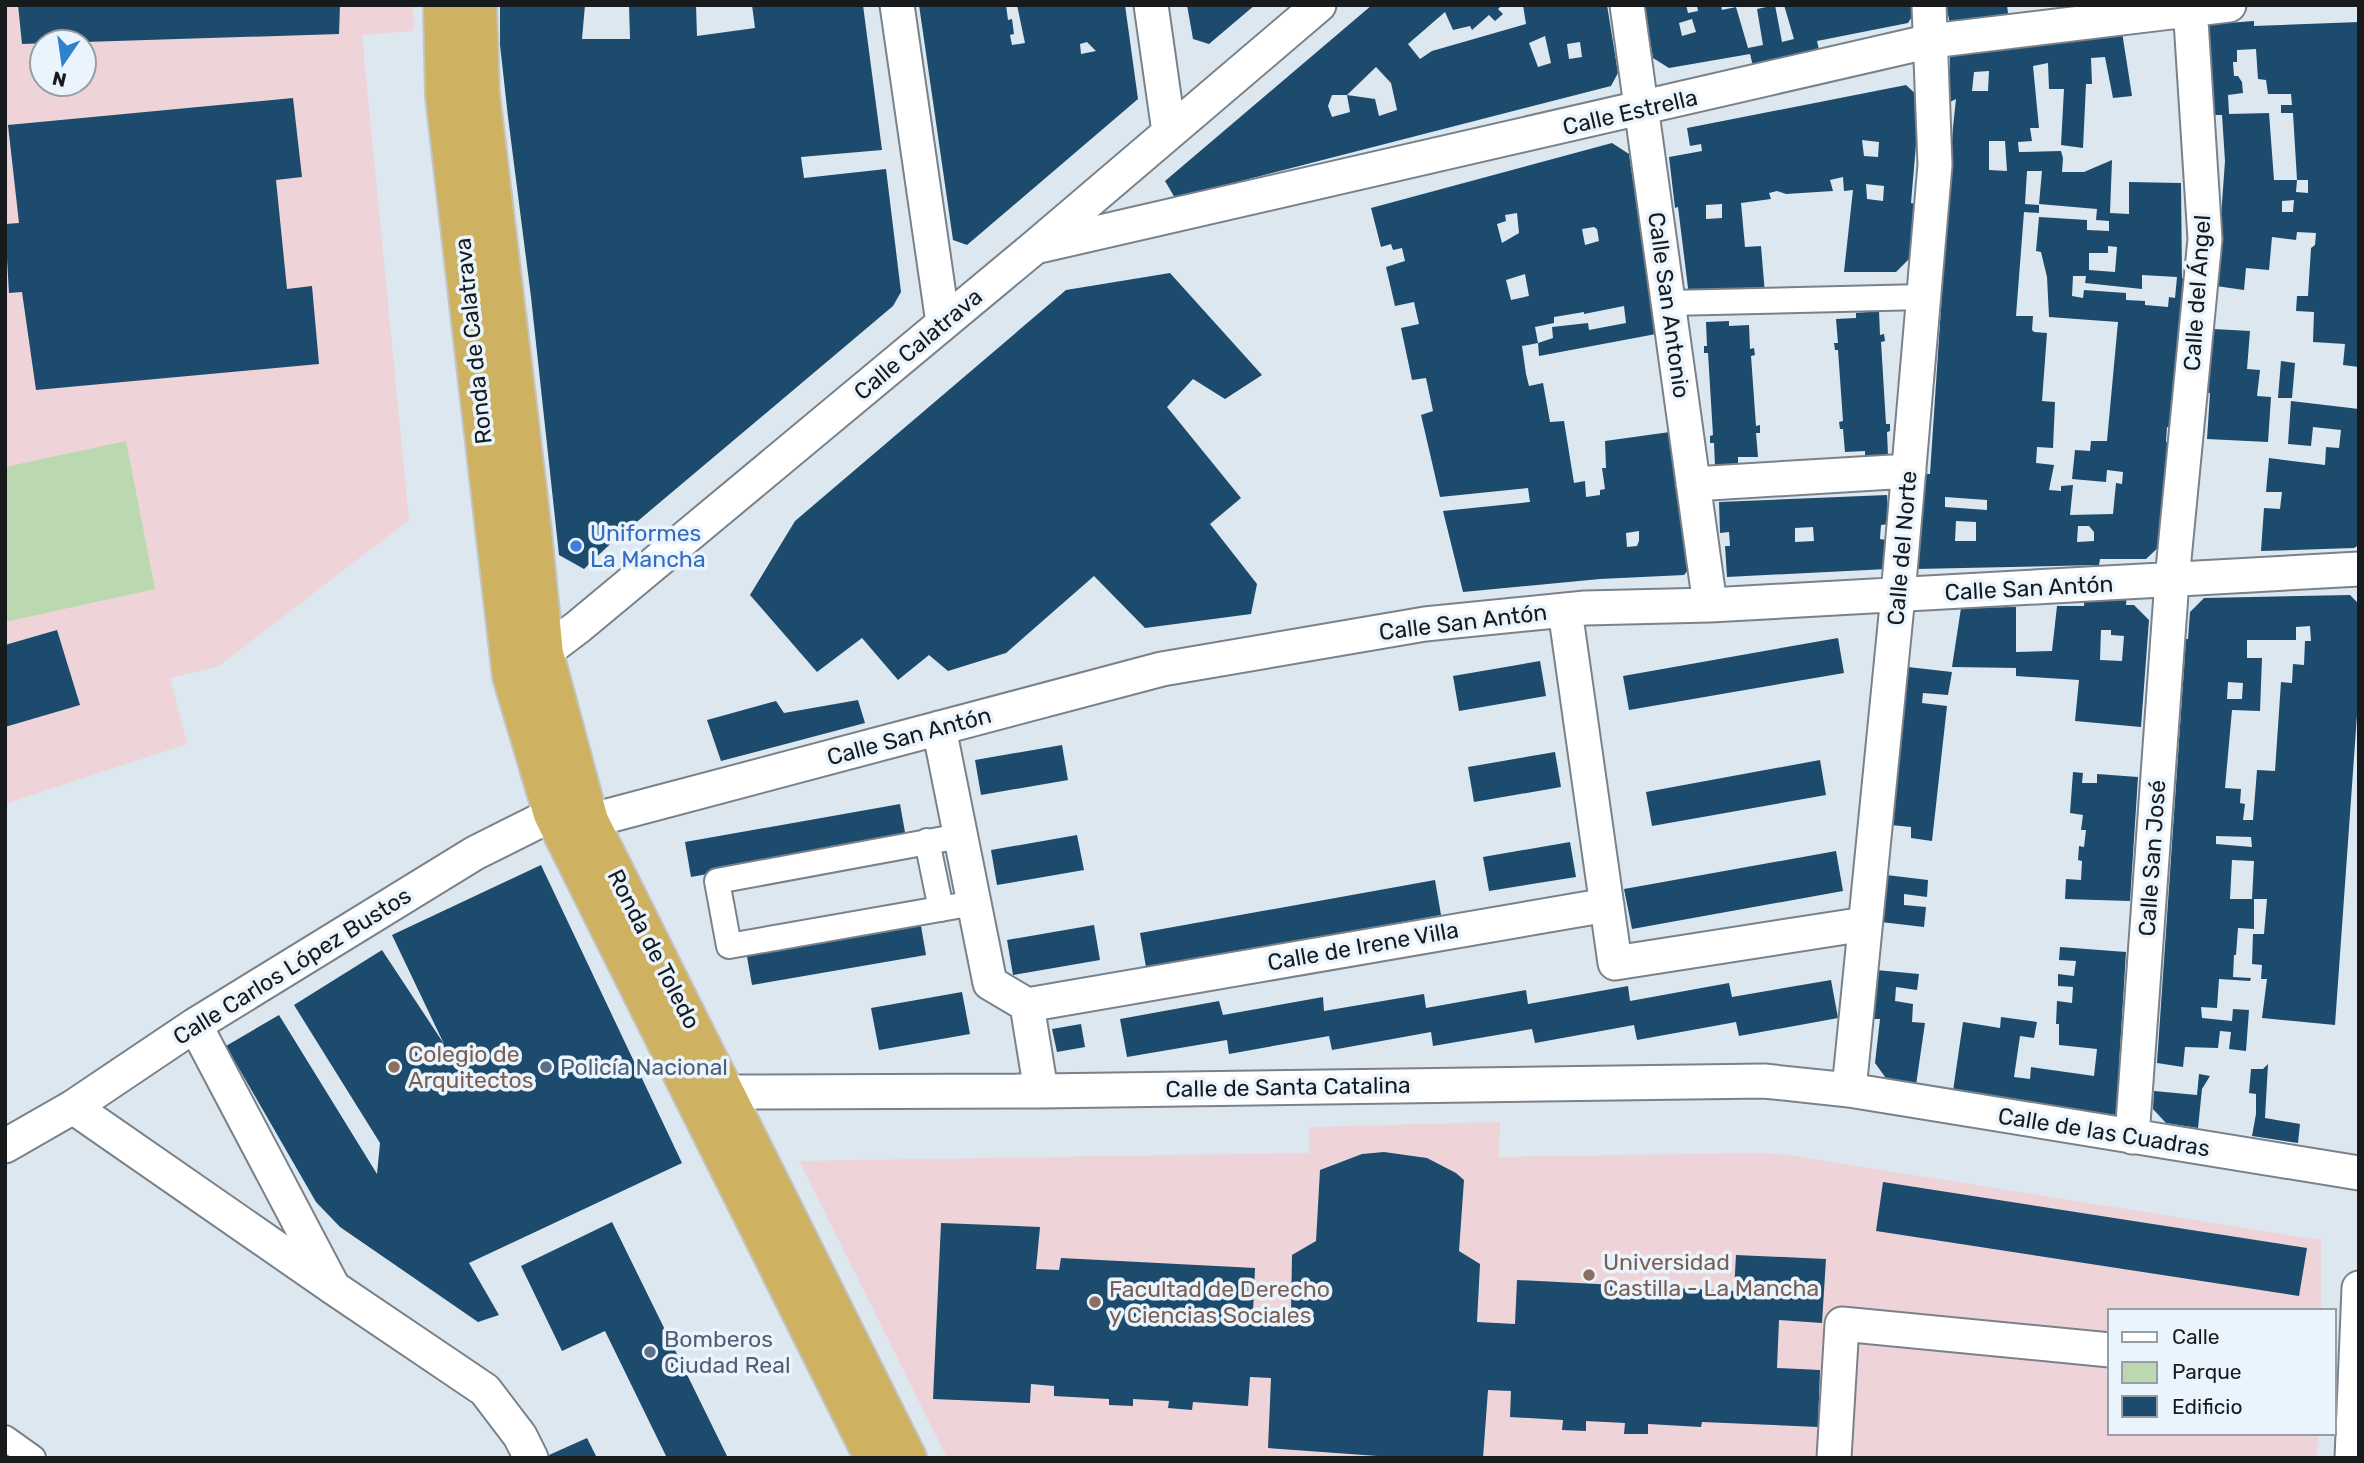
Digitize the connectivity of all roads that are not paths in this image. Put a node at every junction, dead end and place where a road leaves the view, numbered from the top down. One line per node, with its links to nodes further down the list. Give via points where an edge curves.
1 (443, 5): 25 (highway, Ronda de Calatrava, via 445,95)
2 (477, 5): 24 (highway, Ronda de Calatrava, via 480,94)
3 (897, 5): 16 (street)
4 (1151, 5): 12 (street)
5 (1318, 5): 12 (street, Calle Calatrava)
6 (1627, 5): 11 (street, Calle San Antonio)
7 (1929, 5): 10 (street, Calle del Norte)
8 (2229, 5): 9 (street, Calle Estrella)
9 (2190, 7): 10 (street, Calle Estrella); 20 (street, Calle del Ángel, via 2205,239)
10 (1931, 41): 11 (street, Calle Estrella); 14 (street, Calle del Norte, via 1935,165)
11 (1643, 109): 13 (street, Calle Estrella); 15 (street, Calle San Antonio)
12 (1169, 132): 13 (street, Calle Calatrava)
13 (1035, 247): 16 (street, Calle Calatrava)
14 (1924, 297): 15 (street); 17 (street, Calle del Norte)
15 (1668, 303): 18 (street, Calle San Antonio)
16 (943, 323): 24 (street, Calle Calatrava)
17 (1909, 471): 18 (street); 21 (street, Calle del Norte)
18 (1693, 484): 22 (street, Calle San Antonio)
19 (2359, 569): 20 (street, Calle San Antón)
20 (2172, 580): 21 (street, Calle San Antón); 41 (street, Calle San José)
21 (1898, 595): 22 (street, Calle San Antón); 34 (street, Calle del Norte)
22 (1710, 605): 23 (street, Calle San Antón)
23 (1565, 610): 26 (street, Calle San Antón, via 1425,624 1162,669); 32 (street)
24 (544, 654): 25 (street, Calle Calatrava); 28 (highway, Ronda de Toledo)
25 (512, 676): 27 (highway, Ronda de Toledo)
26 (939, 728): 28 (street, Calle San Antón); 29 (street)
27 (553, 814): 28 (street); 36 (street, Calle Carlos López Bustos, via 475,853); 51 (highway, Ronda de Toledo)
28 (589, 821): 39 (highway, Ronda de Toledo)
29 (960, 836): 30 (street); 31 (street)
30 (927, 841): 33 (street); 33 (street, via 717,881 729,946)
31 (974, 903): 33 (street); 35 (street, via 990,982)
32 (1607, 905): 34 (street, via 1615,963); 35 (street, Calle de Irene Villa)
33 (941, 909)
34 (1865, 924): 37 (street, Calle del Norte)
35 (1027, 1005): 38 (street)
36 (195, 1025): 40 (street, Calle Carlos López Bustos); 44 (street)
37 (1849, 1090): 38 (street, Calle de Santa Catalina, via 1764,1081); 41 (street, Calle de las Cuadras)
38 (1041, 1091): 39 (street, Calle de Santa Catalina)
39 (726, 1092): 52 (highway, Ronda de Toledo)
40 (73, 1107): 42 (street, Calle Carlos López Bustos); 44 (street)
41 (2132, 1136): 43 (street, Calle de las Cuadras)
42 (5, 1146)
43 (2359, 1173)
44 (334, 1288): 49 (street, via 485,1390)
45 (2359, 1288): 47 (street)
46 (2108, 1350): 53 (street, via 1842,1324)
47 (2349, 1373): 54 (street)
48 (5, 1438): 50 (street)
49 (519, 1451)
50 (33, 1458)
51 (874, 1458)
52 (907, 1458)
53 (1834, 1458)
54 (2352, 1458)

